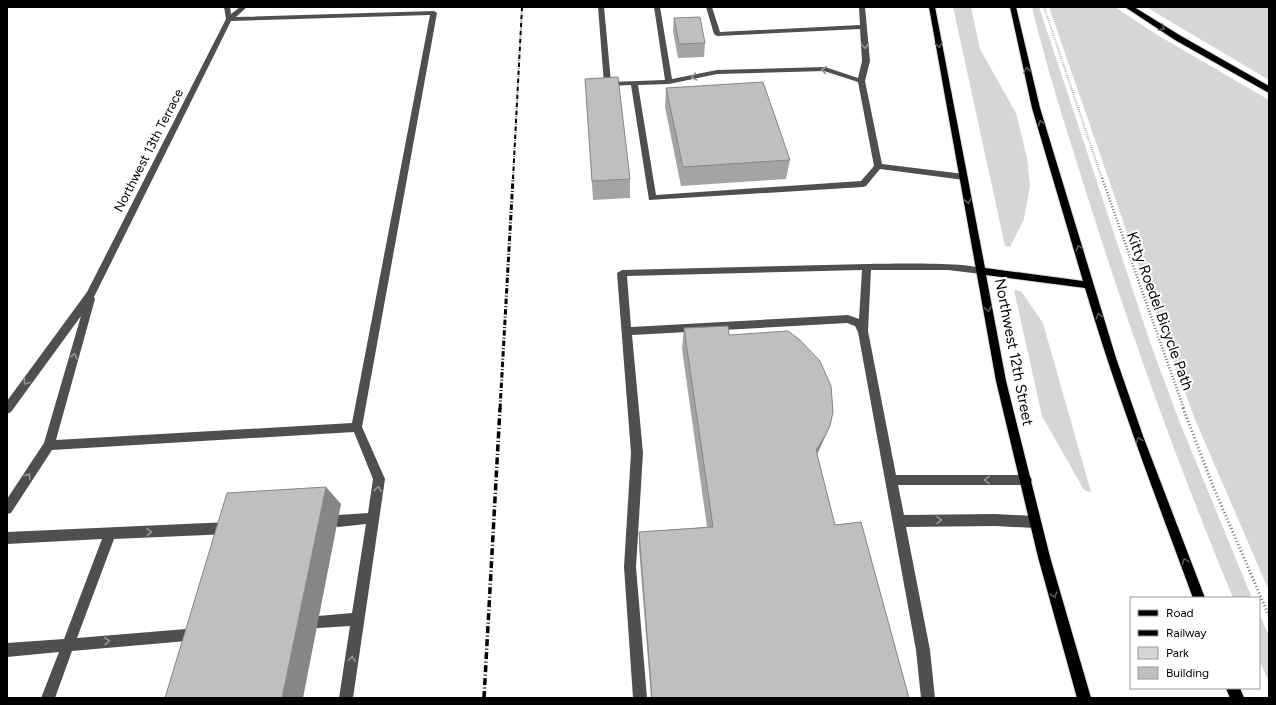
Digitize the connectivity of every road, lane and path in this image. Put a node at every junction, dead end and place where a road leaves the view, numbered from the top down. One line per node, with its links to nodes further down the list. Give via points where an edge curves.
1 (227, 7): 11 (street)
2 (244, 7): 11 (street, Northwest 13th Terrace)
3 (601, 7): 15 (street, via 608,84)
4 (657, 7): 14 (street)
5 (709, 7): 12 (street, via 717,34)
6 (862, 7): 12 (street)
7 (932, 7): 18 (main road, Northwest 12th Street, one-way to 18)
8 (1013, 7): 21 (main road, one-way to 8, via 1036,108)
9 (1044, 7): 39 (path, Kitty Roedel Bicycle Path, via 1170,374 1199,451)
10 (1129, 7): 16 (highway, one-way to 16)
11 (229, 19): 22 (street, Northwest 13th Terrace); 26 (street, via 434,13)
12 (863, 27): 13 (street, one-way to 13, via 866,61)
13 (861, 80): 14 (street, one-way to 14, via 825,69 717,72); 17 (street)
14 (669, 82): 15 (street)
15 (634, 83): 17 (street, via 652,198 863,184)
16 (1269, 90)
17 (878, 166): 18 (street)
18 (964, 178): 20 (main road, Northwest 12th Street, one-way to 20)
19 (867, 267): 20 (street, via 948,267); 23 (street, via 622,273); 24 (street)
20 (981, 271): 21 (main road); 29 (main road, Northwest 12th Street, one-way to 29, via 1001,381)
21 (1090, 285): 38 (main road, one-way to 21, via 1138,436 1111,358)
22 (91, 294): 25 (street, Northwest 13th Terrace, one-way to 25); 27 (street, Northwest 13th Terrace, one-way to 22)
23 (627, 331): 24 (street, via 848,319 858,323); 47 (street, via 637,453 630,567)
24 (863, 331): 28 (street)
25 (7, 409)
26 (357, 427): 27 (street); 31 (street, one-way to 26, via 379,479)
27 (49, 445): 30 (street, Northwest 13th Terrace, one-way to 27)
28 (893, 480): 29 (street, one-way to 28); 33 (street)
29 (1026, 480): 34 (main road, Northwest 12th Street)
30 (7, 509)
31 (373, 518): 32 (street); 40 (street)
32 (338, 521)
33 (900, 521): 34 (street, one-way to 34); 48 (street, via 923,650)
34 (1036, 522): 49 (main road, Northwest 12th Street, one-way to 49)
35 (241, 528): 36 (street, one-way to 35)
36 (110, 533): 37 (street); 43 (street)
37 (7, 538)
38 (1199, 597)
39 (1269, 616)
40 (357, 619): 41 (street); 46 (street, one-way to 40)
41 (318, 622)
42 (212, 632): 43 (street, one-way to 42)
43 (68, 645): 44 (street); 45 (street)
44 (7, 650)
45 (48, 698)
46 (346, 698)
47 (640, 698)
48 (928, 698)
49 (1084, 698)

